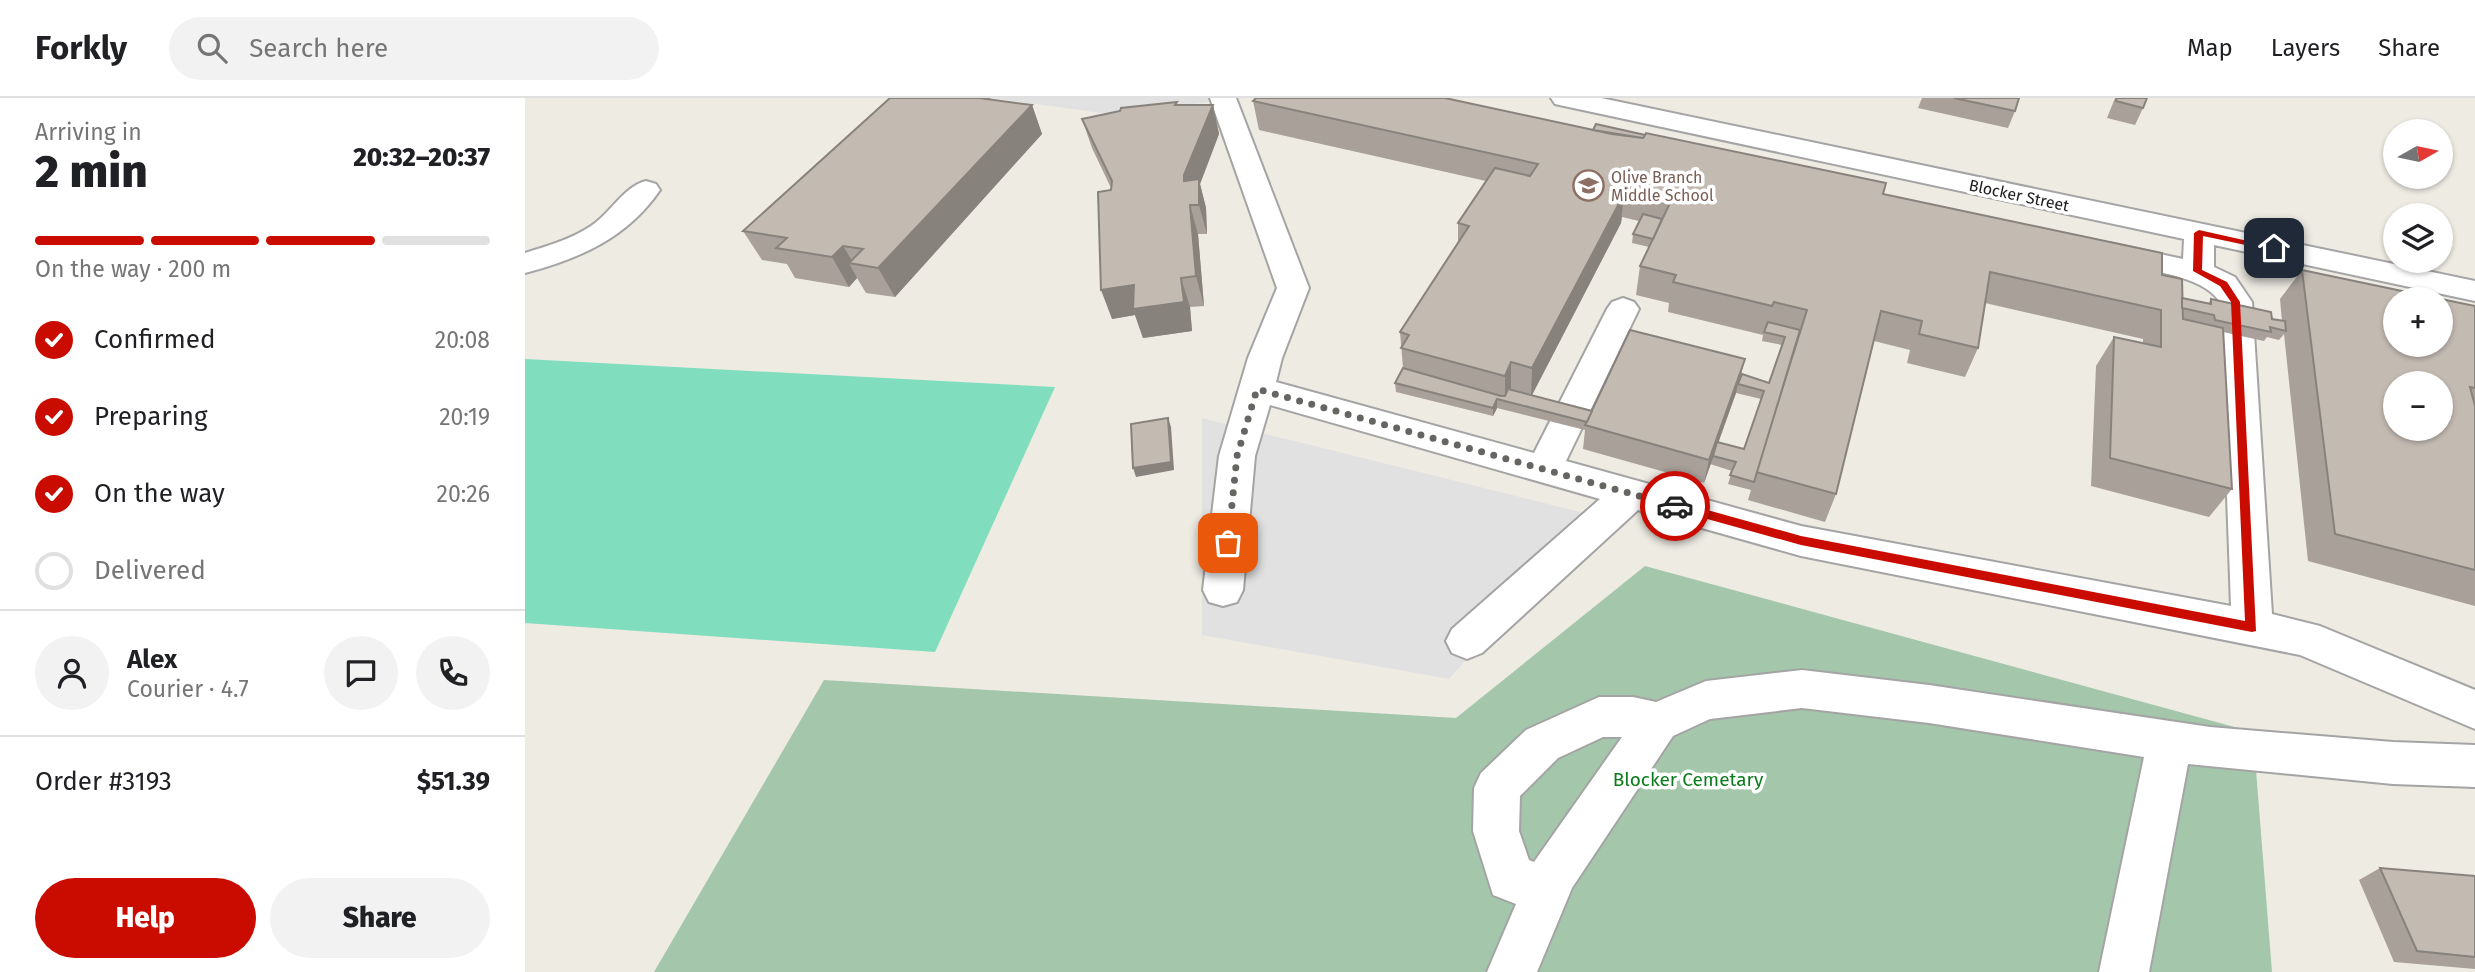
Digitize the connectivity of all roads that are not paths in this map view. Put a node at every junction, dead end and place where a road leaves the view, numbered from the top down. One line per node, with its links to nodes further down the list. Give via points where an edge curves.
1 (1223, 98): 12 (street, via 1293,288)
2 (1564, 98): 3 (street, Blocker Street)
3 (1868, 163): 5 (street, via 1884,190); 6 (street, Blocker Street)
4 (646, 190): 8 (street, via 603,232)
5 (1896, 198)
6 (2199, 233): 9 (street); 10 (street, Blocker Street)
7 (2078, 247): 9 (street)
8 (525, 263)
9 (2197, 271): 16 (street, via 2224,284 2236,302)
10 (2475, 291)
11 (1623, 309): 13 (street)
12 (1257, 389): 13 (street); 15 (street, via 1237,456)
13 (1544, 469): 14 (street)
14 (1631, 494): 16 (street, via 1801,541); 17 (street)
15 (1223, 590)
16 (2252, 627): 18 (street, via 2305,638)
17 (1467, 641)
18 (2475, 710)
19 (1658, 722): 20 (street, via 1706,700 1802,689); 22 (street, via 1554,872); 22 (street, via 1599,717 1542,744 1497,788 1496,831 1510,878)
20 (2169, 741): 21 (street); 24 (street)
21 (2474, 768)
22 (1547, 890): 23 (street)
23 (1512, 972)
24 (2125, 972)

